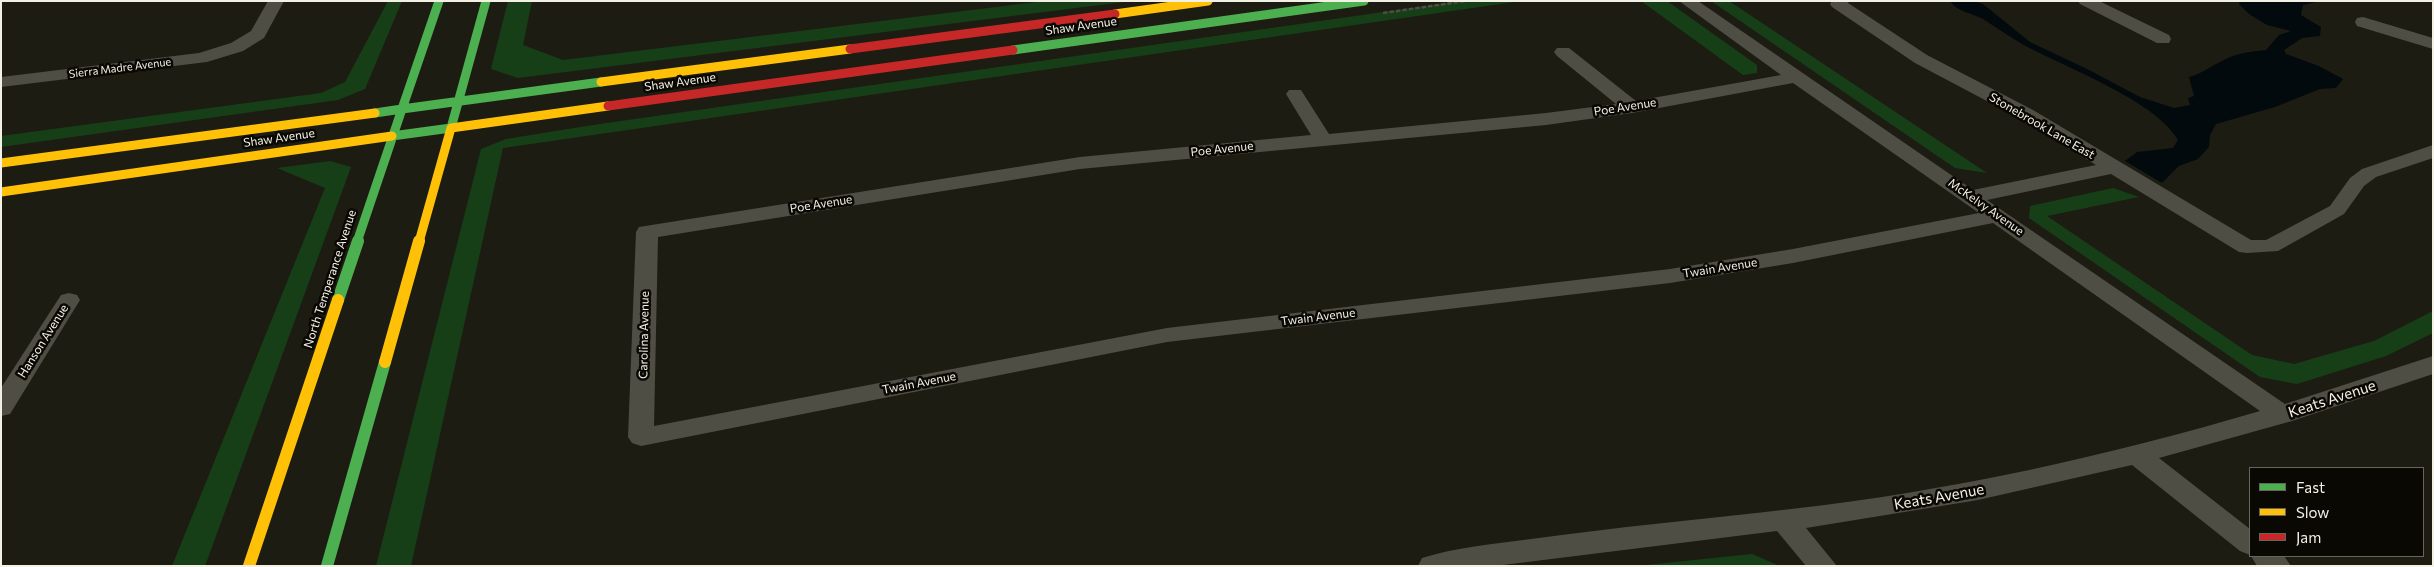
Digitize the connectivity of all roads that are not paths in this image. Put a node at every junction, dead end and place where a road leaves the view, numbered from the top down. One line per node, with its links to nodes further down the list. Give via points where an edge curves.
1 (276, 1): 14 (street, Sierra Madre Avenue, via 258,34 238,47 201,58)
2 (440, 1): 18 (main road, North Temperance Avenue)
3 (486, 1): 16 (main road)
4 (1208, 1): 16 (main road, Shaw Avenue)
5 (1364, 1): 19 (main road, Shaw Avenue)
6 (1687, 1): 13 (street, McKelvy Avenue)
7 (2086, 1): 10 (street)
8 (1839, 3): 24 (street, Stonebrook Lane East, via 1920,59 2026,114)
9 (2363, 22): 11 (street)
10 (2163, 39)
11 (2433, 44)
12 (1563, 52): 17 (street)
13 (1798, 77): 17 (street, Poe Avenue); 26 (street, McKelvy Avenue)
14 (1, 82)
15 (1295, 94): 21 (street)
16 (458, 101): 18 (main road, Shaw Avenue); 19 (main road)
17 (1632, 107): 21 (street, Poe Avenue, via 1546,119)
18 (402, 109): 20 (main road, North Temperance Avenue); 23 (main road, Shaw Avenue)
19 (451, 128): 20 (main road, Shaw Avenue); 39 (main road)
20 (392, 136): 25 (main road, Shaw Avenue); 38 (main road, North Temperance Avenue)
21 (1322, 139): 28 (street, Poe Avenue, via 1080,163)
22 (2433, 151): 24 (street, Stonebrook Lane East, via 2369,173 2357,182 2337,210 2270,246 2247,247)
23 (1, 163)
24 (2114, 167): 26 (street)
25 (1, 192)
26 (1970, 196): 27 (street, McKelvy Avenue)
27 (1998, 216): 32 (street, McKelvy Avenue); 33 (street, Twain Avenue, via 1670,276 1167,335)
28 (646, 232): 33 (street, Carolina Avenue)
29 (69, 300): 31 (street, Hanson Avenue)
30 (2433, 364): 32 (street, Keats Avenue)
31 (1, 408)
32 (2284, 415): 34 (street, Keats Avenue)
33 (642, 437)
34 (2136, 454): 35 (street, Keats Avenue, via 2039,478 1914,502); 36 (street)
35 (1782, 520): 40 (street, Keats Avenue, via 1599,539); 41 (street)
36 (2249, 543)
37 (2266, 557): 42 (street)
38 (249, 566)
39 (327, 566)
40 (1432, 566)
41 (1823, 566)
42 (2277, 566)

